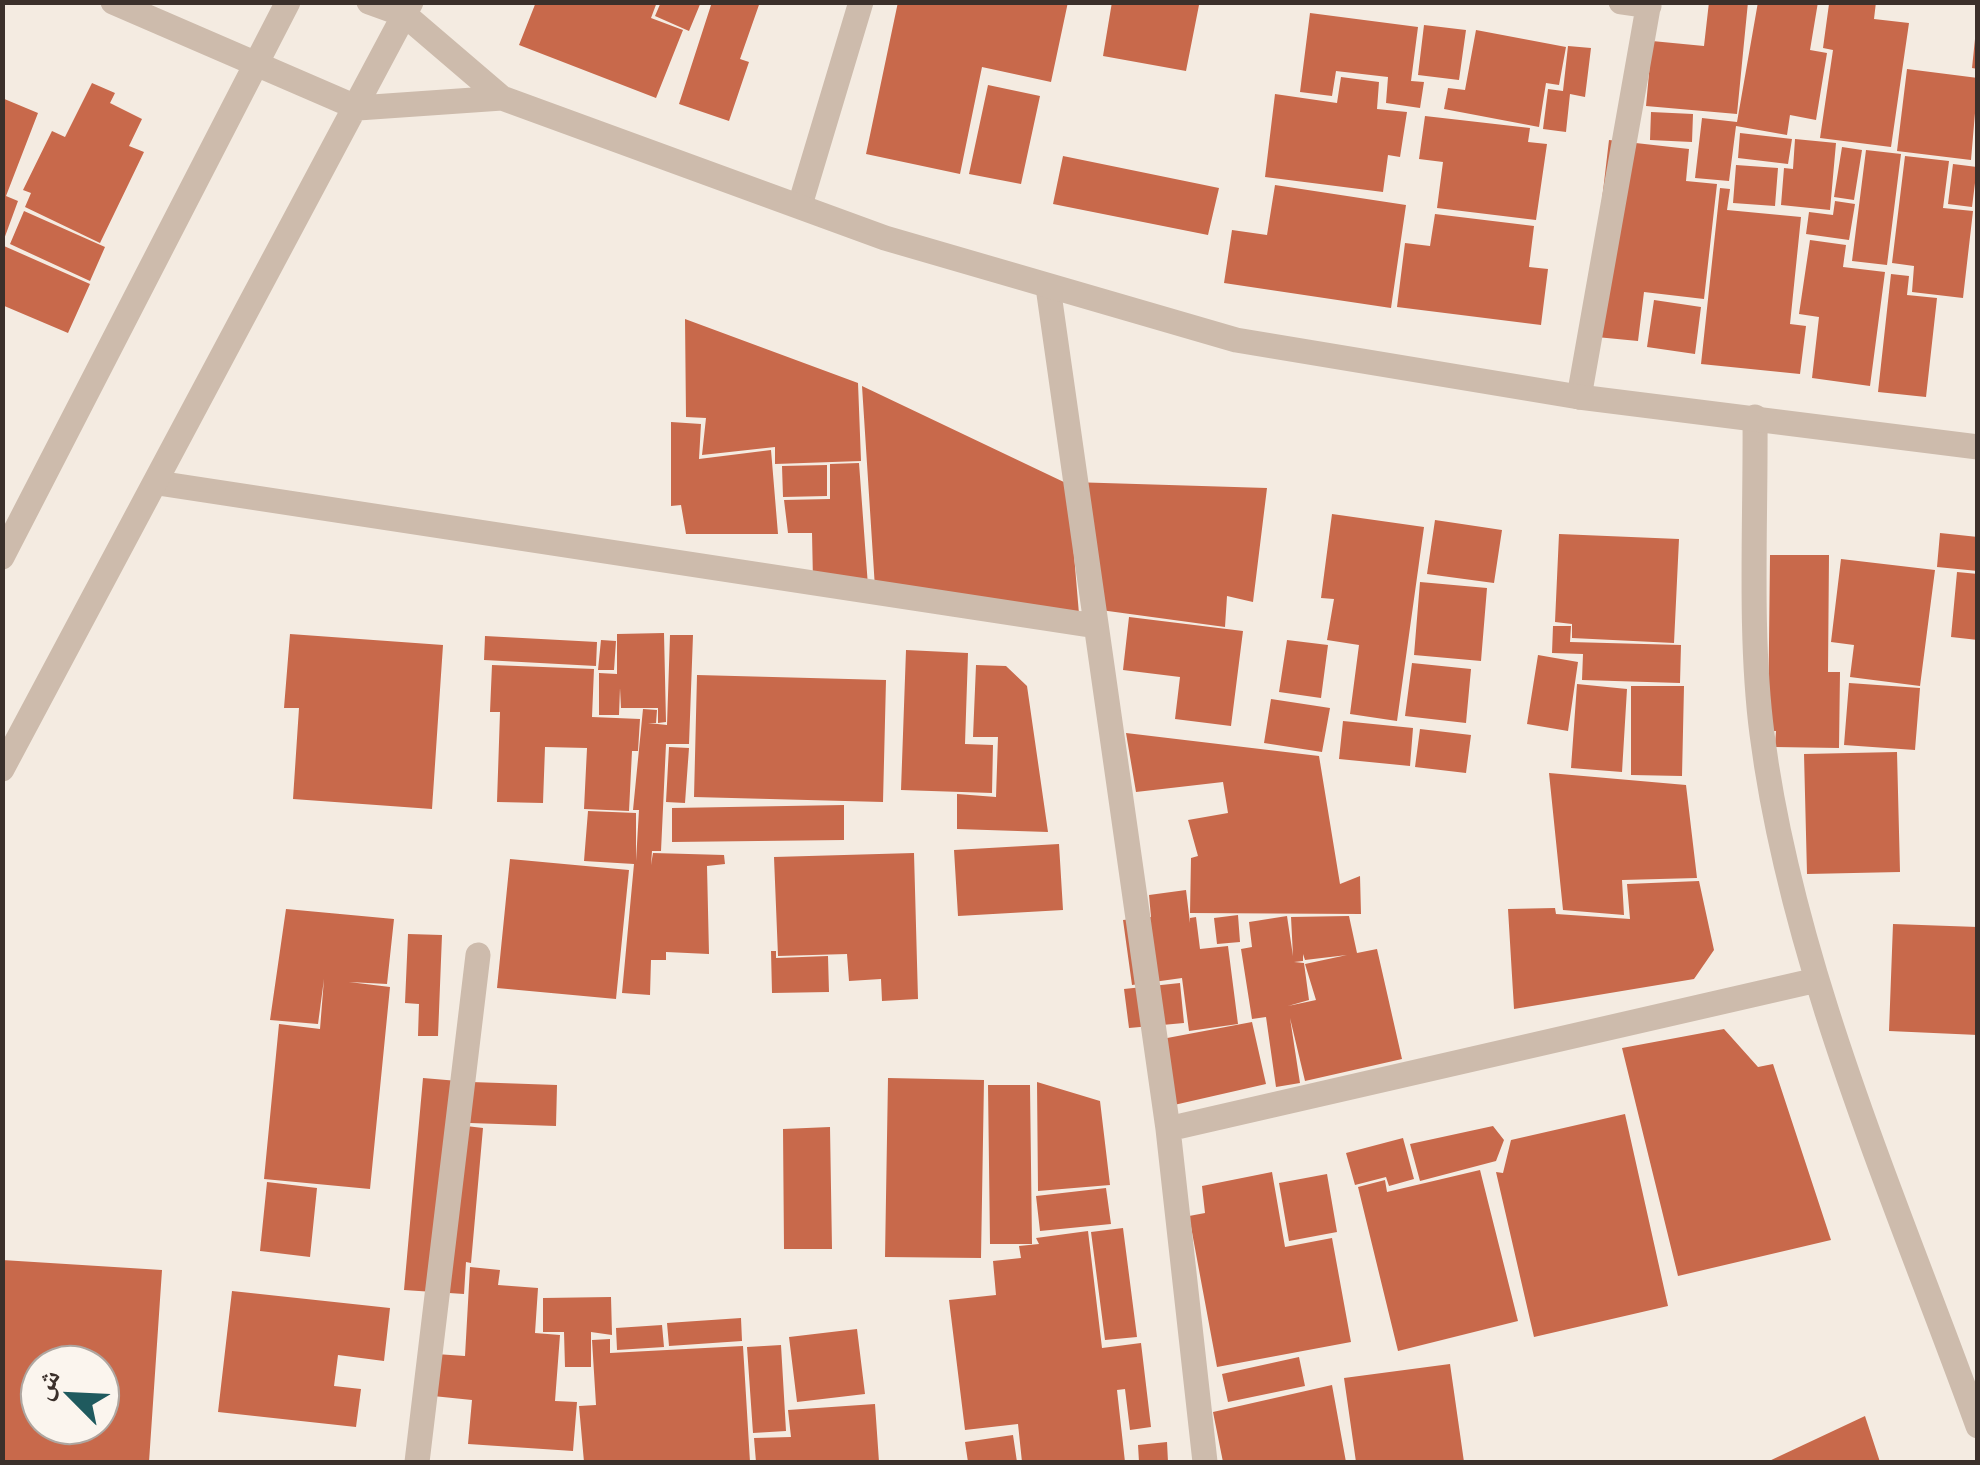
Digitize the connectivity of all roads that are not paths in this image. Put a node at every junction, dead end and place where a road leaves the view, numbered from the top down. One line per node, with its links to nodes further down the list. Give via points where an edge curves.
1 (113, 2): 8 (street)
2 (288, 2): 8 (street)
3 (369, 2): 7 (street)
4 (862, 2): 11 (street)
5 (1621, 2): 6 (street)
6 (1649, 4): 13 (street)
7 (408, 9): 9 (street); 10 (street)
8 (259, 64): 10 (street); 17 (street)
9 (502, 98): 10 (street); 11 (street)
10 (358, 108): 16 (street)
11 (800, 206): 12 (street)
12 (1048, 287): 13 (street, via 1236,340); 18 (street)
13 (1579, 396): 14 (street)
14 (1755, 417): 15 (street); 21 (street, via 1762,735)
15 (1978, 446)
16 (158, 483): 18 (street); 19 (street)
17 (2, 556)
18 (1096, 626): 22 (street)
19 (2, 769)
20 (478, 956): 24 (street)
21 (1817, 980): 22 (street); 23 (street)
22 (1168, 1129): 25 (street)
23 (1978, 1426)
24 (416, 1462)
25 (1205, 1462)

